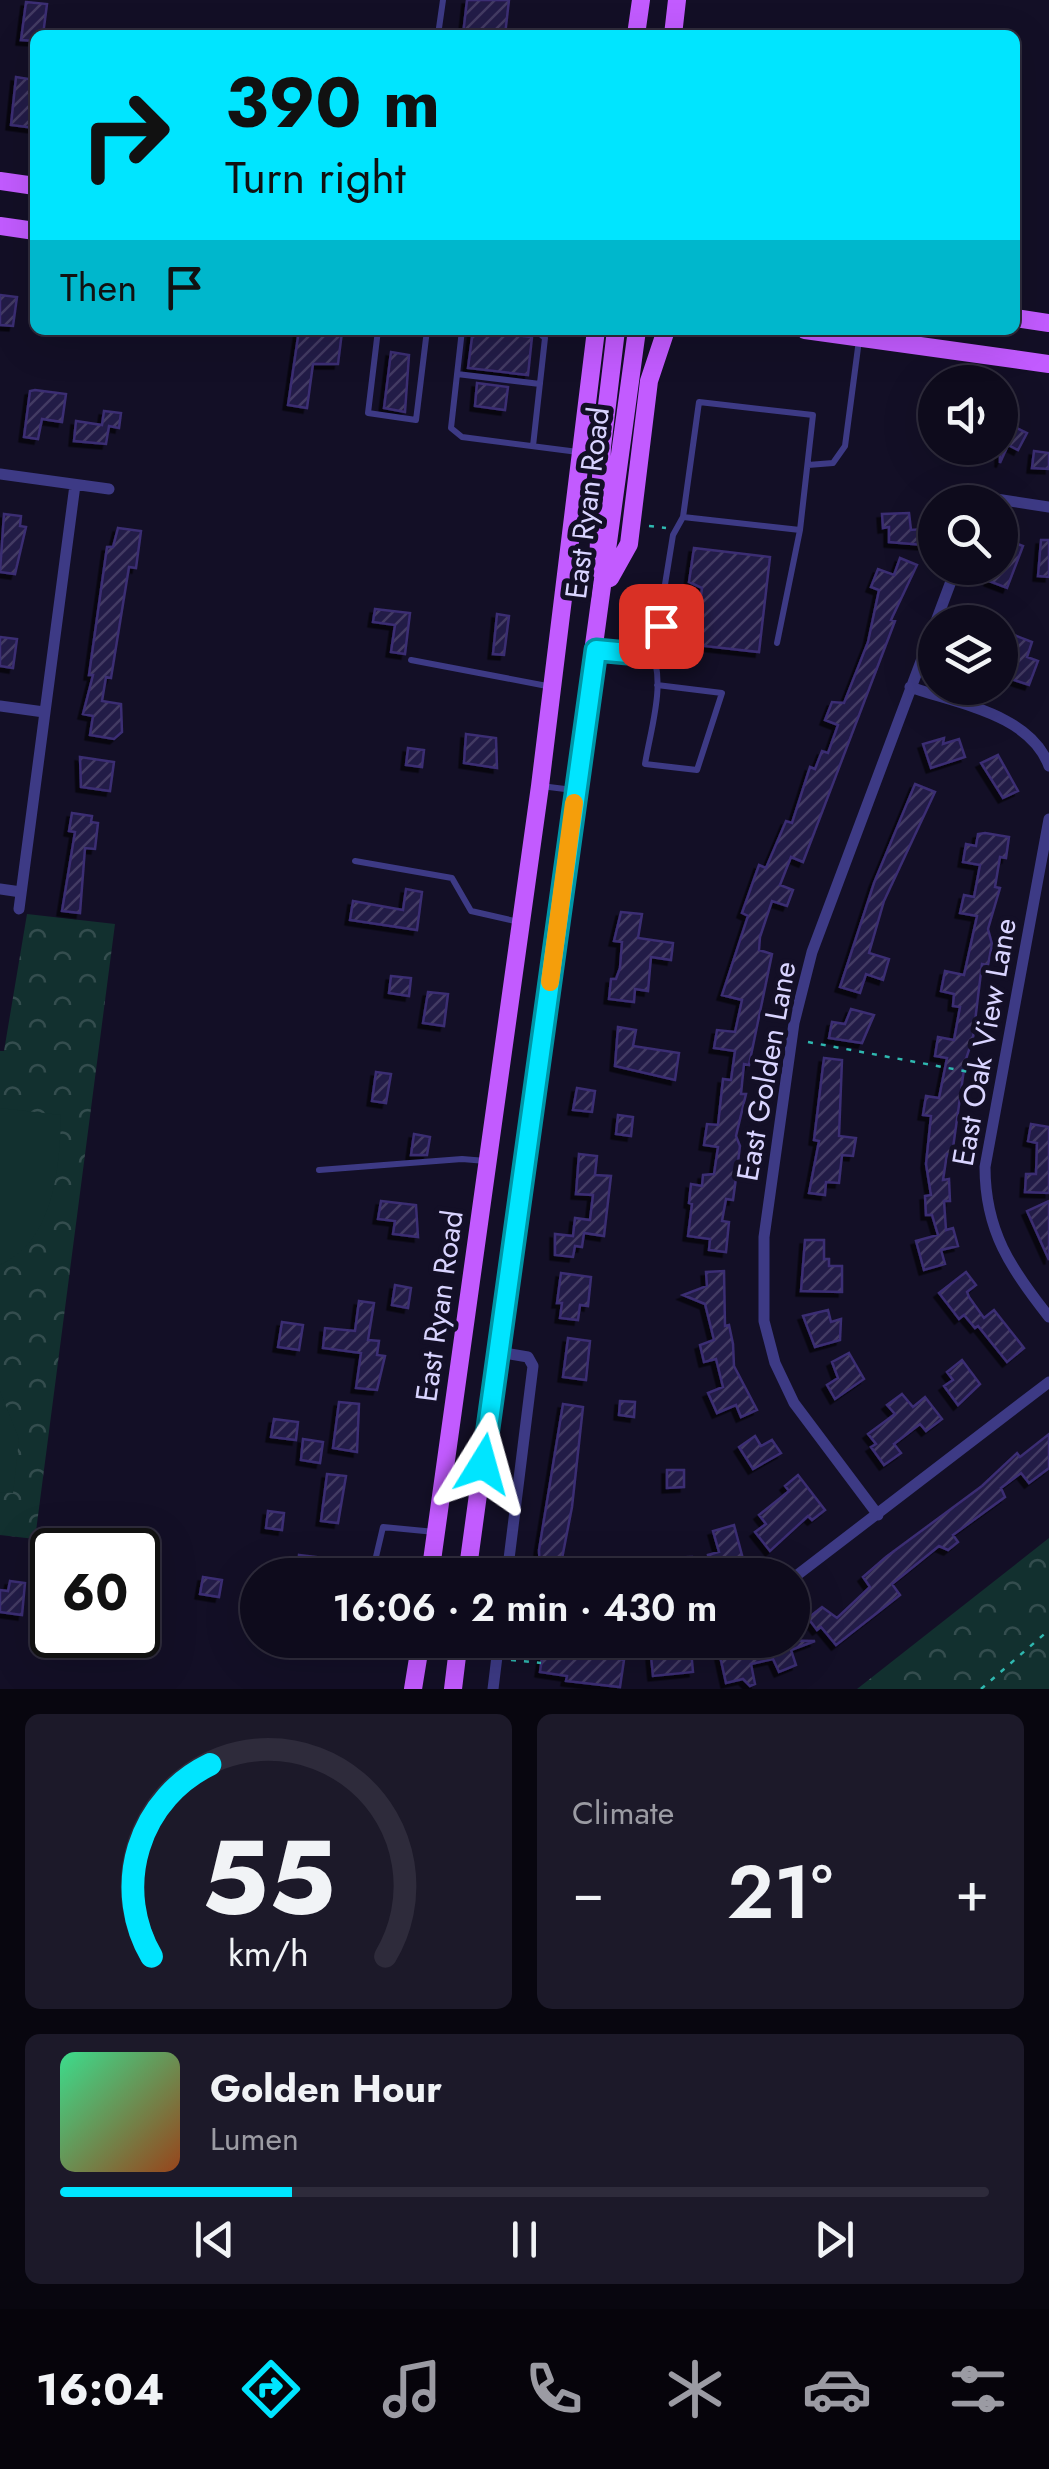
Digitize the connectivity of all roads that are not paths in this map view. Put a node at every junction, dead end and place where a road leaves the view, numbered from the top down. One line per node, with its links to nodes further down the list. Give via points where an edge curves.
1 (443, 0): 4 (lane)
2 (641, 0): 5 (main road)
3 (677, 0): 6 (main road)
4 (439, 30)
5 (637, 30)
6 (674, 30)
7 (0, 182): 8 (main road)
8 (30, 185)
9 (0, 226): 10 (main road)
10 (30, 230)
11 (1020, 319): 12 (main road)
12 (1049, 322)
13 (377, 335): 14 (lane, via 368,413 416,420)
14 (425, 335)
15 (461, 335): 24 (lane)
16 (542, 335): 25 (lane)
17 (595, 335): 27 (main road, East Ryan Road)
18 (615, 335): 38 (main road, via 601,465)
19 (636, 335): 37 (main road, East Ryan Road)
20 (664, 335): 37 (main road, via 649,381 629,544)
21 (844, 335): 22 (main road)
22 (859, 337): 23 (main road); 28 (lane, via 845,446 833,463)
23 (1049, 364)
24 (457, 374): 25 (lane); 26 (lane, via 452,428 462,437)
25 (540, 384): 26 (lane)
26 (533, 446): 27 (lane)
27 (579, 453): 44 (main road, East Ryan Road)
28 (808, 464): 34 (lane, via 813,415 699,402); 35 (lane)
29 (0, 474): 30 (street)
30 (76, 484): 31 (street); 47 (street)
31 (109, 489)
32 (1018, 503): 33 (street)
33 (1049, 506)
34 (684, 518): 35 (lane); 40 (lane, via 674,533 661,626)
35 (800, 530): 39 (lane)
36 (949, 585): 45 (street, East Golden Lane)
37 (604, 587): 38 (main road, East Ryan Road)
38 (601, 609): 41 (main road, East Ryan Road)
39 (777, 643)
40 (650, 647): 41 (lane); 43 (lane)
41 (596, 650): 50 (main road, East Ryan Road)
42 (412, 660): 44 (lane)
43 (657, 686): 43 (lane, via 645,764 697,770 722,693)
44 (552, 687): 49 (main road, East Ryan Road)
45 (910, 687): 48 (street, via 1020,727 1042,747); 62 (street, East Golden Lane, via 812,952 794,1023 761,1280 775,1363 794,1402)
46 (0, 706): 47 (street)
47 (44, 712): 54 (street)
48 (1049, 766)
49 (540, 786): 50 (lane); 56 (main road, East Ryan Road)
50 (576, 790): 60 (main road, East Ryan Road)
51 (1049, 819): 59 (street, East Oak View Lane, via 985,1167 988,1210 1007,1265)
52 (355, 862): 56 (lane, via 452,878 471,911)
53 (0, 890): 54 (street)
54 (21, 892): 55 (street)
55 (18, 909)
56 (520, 922): 57 (main road, East Ryan Road)
57 (487, 1161): 58 (lane); 63 (main road, East Ryan Road)
58 (318, 1170)
59 (1049, 1317)
60 (499, 1352): 66 (main road, East Ryan Road); 67 (street, via 528,1356 533,1366)
61 (1049, 1382): 62 (street)
62 (878, 1515): 68 (street)
63 (436, 1532): 64 (lane, via 384,1527); 65 (main road, East Ryan Road)
64 (377, 1558)
65 (432, 1558)
66 (470, 1558)
67 (509, 1558)
68 (810, 1565)
69 (418, 1658): 73 (main road)
70 (421, 1658): 74 (main road)
71 (457, 1658): 75 (main road)
72 (496, 1658): 76 (street)
73 (414, 1689)
74 (422, 1689)
75 (453, 1689)
76 (492, 1689)

